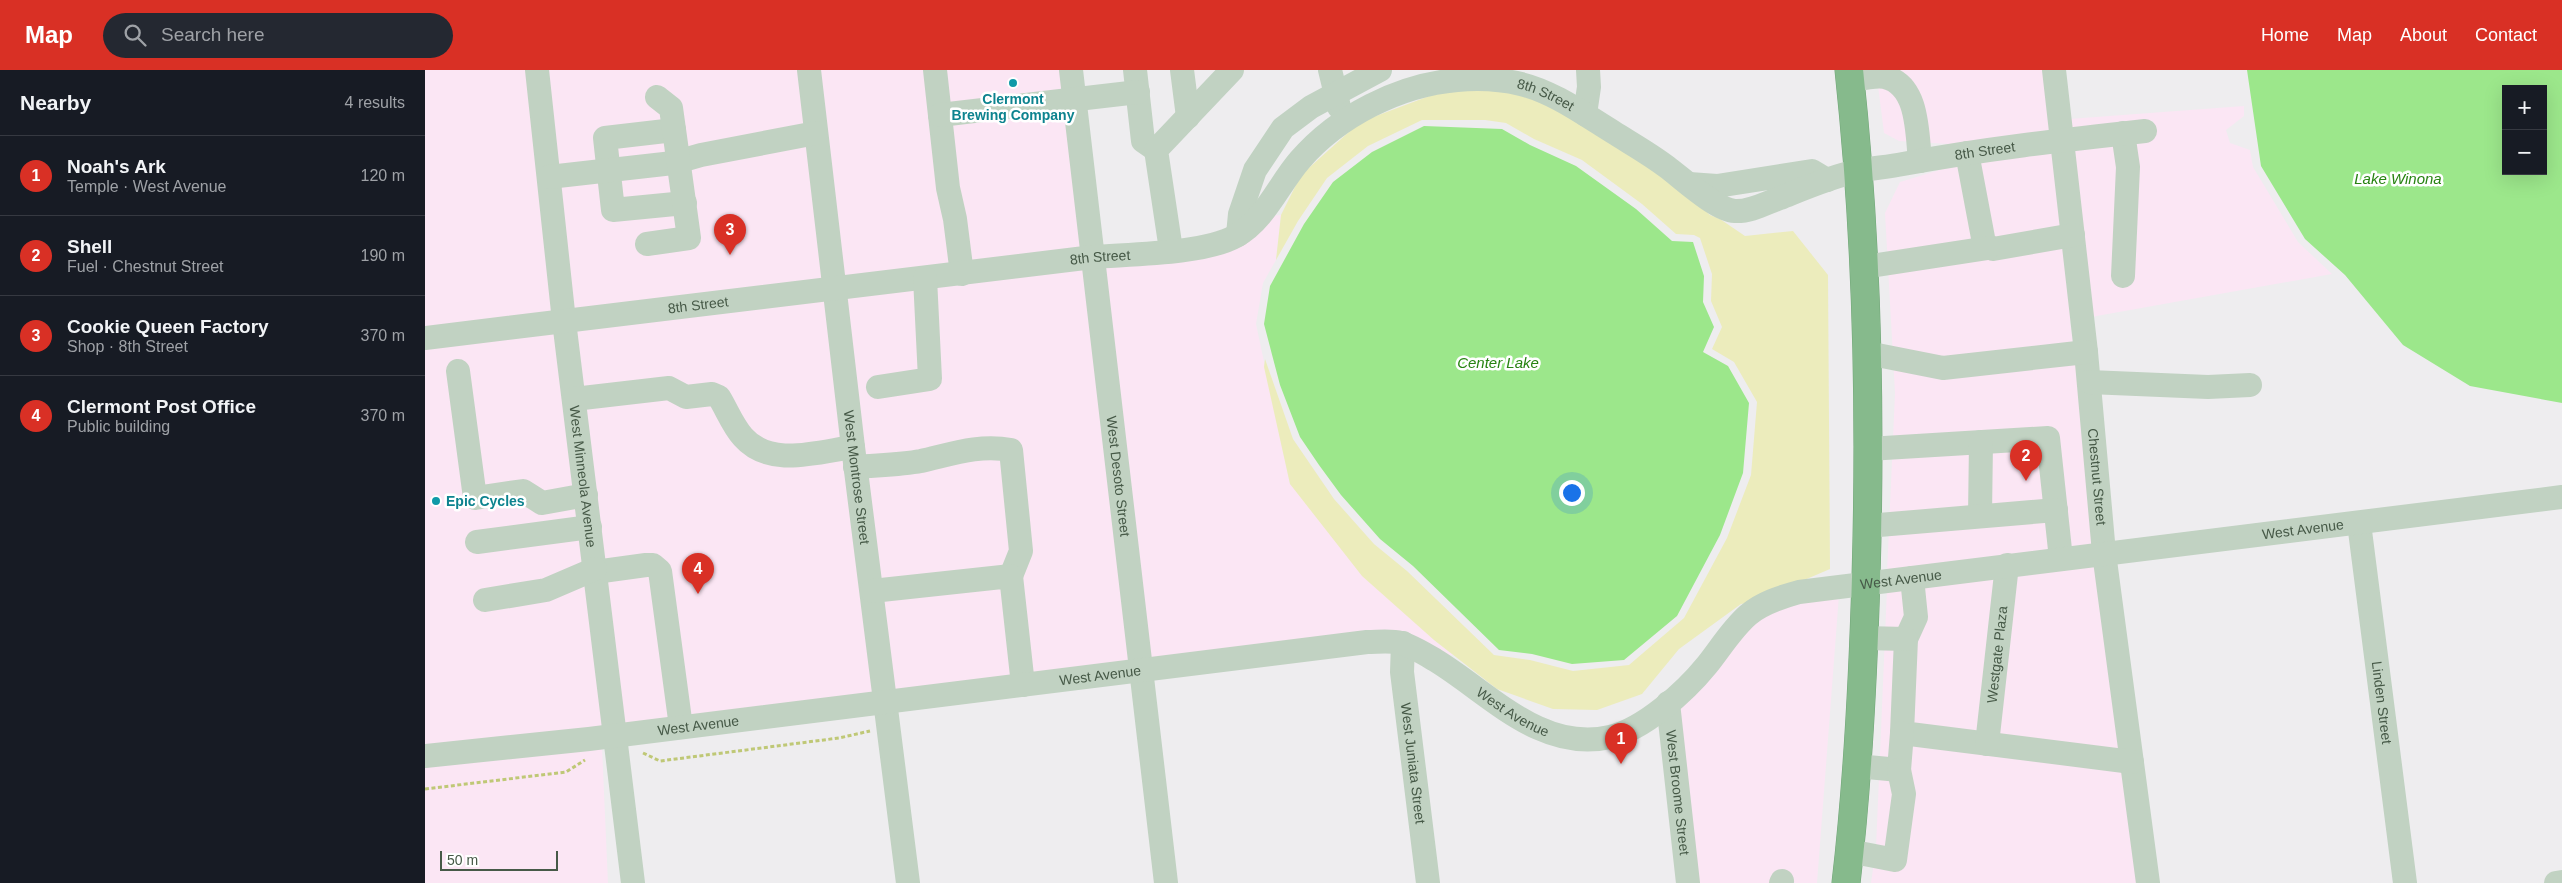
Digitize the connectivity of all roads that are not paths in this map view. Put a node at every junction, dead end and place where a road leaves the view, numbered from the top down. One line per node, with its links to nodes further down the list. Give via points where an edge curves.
1 (537, 70): 30 (street, West Minneola Avenue)
2 (809, 70): 22 (street, West Montrose Street)
3 (935, 70): 18 (street)
4 (1071, 70): 16 (street, West Desoto Street)
5 (1182, 70): 19 (street)
6 (1331, 70): 14 (street)
7 (1380, 70): 14 (street)
8 (2054, 70): 23 (street, Chestnut Street)
9 (1229, 72): 19 (street)
10 (1582, 72): 17 (street)
11 (1884, 74): 12 (street); 27 (street, via 1902,86 1909,98)
12 (1850, 75): 29 (highway)
13 (1137, 81): 16 (street); 24 (street, via 1143,141)
14 (1335, 94): 20 (street); 32 (street, via 1311,107 1278,135 1255,170 1240,214)
15 (657, 97): 21 (street, via 671,108)
16 (1075, 100): 18 (street); 37 (street, West Desoto Street)
17 (1585, 114): 20 (street, 8th Street, via 1521,84 1457,80 1406,90); 29 (street, 8th Street, via 1689,184 1717,186 1812,171 1827,180)
18 (940, 115): 39 (street)
19 (1188, 117): 24 (street)
20 (1343, 123): 32 (street, 8th Street, via 1300,160 1267,205)
21 (674, 130): 26 (street); 28 (street, via 605,138)
22 (816, 133): 26 (street, via 701,154); 42 (street, West Montrose Street)
23 (2062, 141): 25 (street, 8th Street); 33 (street, Chestnut Street); 40 (street, 8th Street, via 2134,132 2128,167)
24 (1156, 150): 36 (street)
25 (1967, 153): 27 (street, 8th Street); 35 (street, via 1984,243)
26 (680, 161): 28 (street); 31 (street)
27 (1921, 161): 29 (street, 8th Street)
28 (609, 170): 30 (street); 31 (street, via 613,210)
29 (1857, 171): 38 (highway)
30 (549, 177): 43 (street, West Minneola Avenue)
31 (685, 203): 34 (street, via 689,238)
32 (1238, 235): 36 (street, 8th Street, via 1221,242)
33 (2073, 235): 35 (street); 45 (street, Chestnut Street)
34 (647, 244)
35 (1988, 248): 38 (street)
36 (1171, 250): 37 (street, 8th Street)
37 (1093, 257): 39 (street, 8th Street); 75 (street, West Desoto Street)
38 (1864, 267): 46 (highway)
39 (962, 274): 41 (street, 8th Street)
40 (2123, 276)
41 (925, 278): 42 (street, 8th Street); 50 (street, via 930,379)
42 (834, 289): 43 (street, 8th Street); 54 (street, West Montrose Street)
43 (564, 321): 44 (street, 8th Street); 51 (street, West Minneola Avenue)
44 (425, 338)
45 (2086, 352): 46 (street, via 1943,368); 48 (street, Chestnut Street)
46 (1867, 353): 53 (highway)
47 (458, 371): 55 (street, via 475,498 523,492 542,503)
48 (2089, 382): 49 (street); 63 (street, Chestnut Street)
49 (2250, 385)
50 (878, 387)
51 (574, 399): 54 (street, via 669,388 686,397 713,394 719,397 742,437 763,453); 55 (street, West Minneola Avenue)
52 (1981, 442): 53 (street); 57 (street, via 2048,438); 58 (street)
53 (1868, 449): 60 (highway)
54 (854, 457): 67 (street, via 920,461 966,449 993,447 1011,450 1021,551); 70 (street, West Montrose Street)
55 (586, 495): 61 (street, West Minneola Avenue)
56 (2562, 497): 59 (street, West Avenue)
57 (2056, 510): 58 (street); 64 (street)
58 (1981, 516): 60 (street)
59 (2359, 523): 63 (street, West Avenue); 96 (street, Linden Street)
60 (1867, 526): 69 (highway)
61 (590, 527): 62 (street); 66 (street, West Minneola Avenue)
62 (477, 542)
63 (2104, 553): 64 (street, West Avenue); 84 (street, Chestnut Street)
64 (2061, 559): 65 (street, West Avenue)
65 (2007, 566): 68 (street, West Avenue); 82 (street, Westgate Plaza)
66 (595, 571): 71 (street, via 546,590); 79 (street, via 653,565 660,571); 81 (street, West Minneola Avenue)
67 (1011, 576): 70 (street); 76 (street)
68 (1913, 578): 69 (street, West Avenue); 73 (street, via 1916,617)
69 (1866, 584): 72 (highway); 78 (street, West Avenue, via 1799,592 1762,606 1748,615 1694,681)
70 (872, 591): 77 (street, West Montrose Street)
71 (485, 600)
72 (1864, 638): 73 (street); 85 (highway)
73 (1906, 639): 80 (street)
74 (1403, 643): 75 (street, West Avenue, via 1367,642); 78 (street, West Avenue, via 1443,665 1509,712 1557,735 1594,739 1611,736 1631,729); 92 (street, West Juniata Street, via 1402,672)
75 (1141, 671): 76 (street, West Avenue); 91 (street, West Desoto Street)
76 (1023, 685): 77 (street, West Avenue)
77 (887, 701): 79 (street, West Avenue); 90 (street, West Montrose Street)
78 (1668, 703): 93 (street, West Broome Street)
79 (681, 727): 81 (street, West Avenue)
80 (1902, 734): 82 (street); 86 (street)
81 (616, 735): 83 (street, West Avenue); 89 (street, West Minneola Avenue)
82 (1987, 744): 84 (street)
83 (425, 756)
84 (2132, 762): 95 (street, Chestnut Street)
85 (1857, 766): 86 (street); 87 (highway)
86 (1899, 770): 87 (street, via 1904,794 1895,860)
87 (1849, 851): 94 (highway)
88 (2562, 882): 97 (street)
89 (633, 883)
90 (908, 883)
91 (1166, 883)
92 (1428, 883)
93 (1688, 883)
94 (1846, 883)
95 (2148, 883)
96 (2405, 883)
97 (2556, 883)

